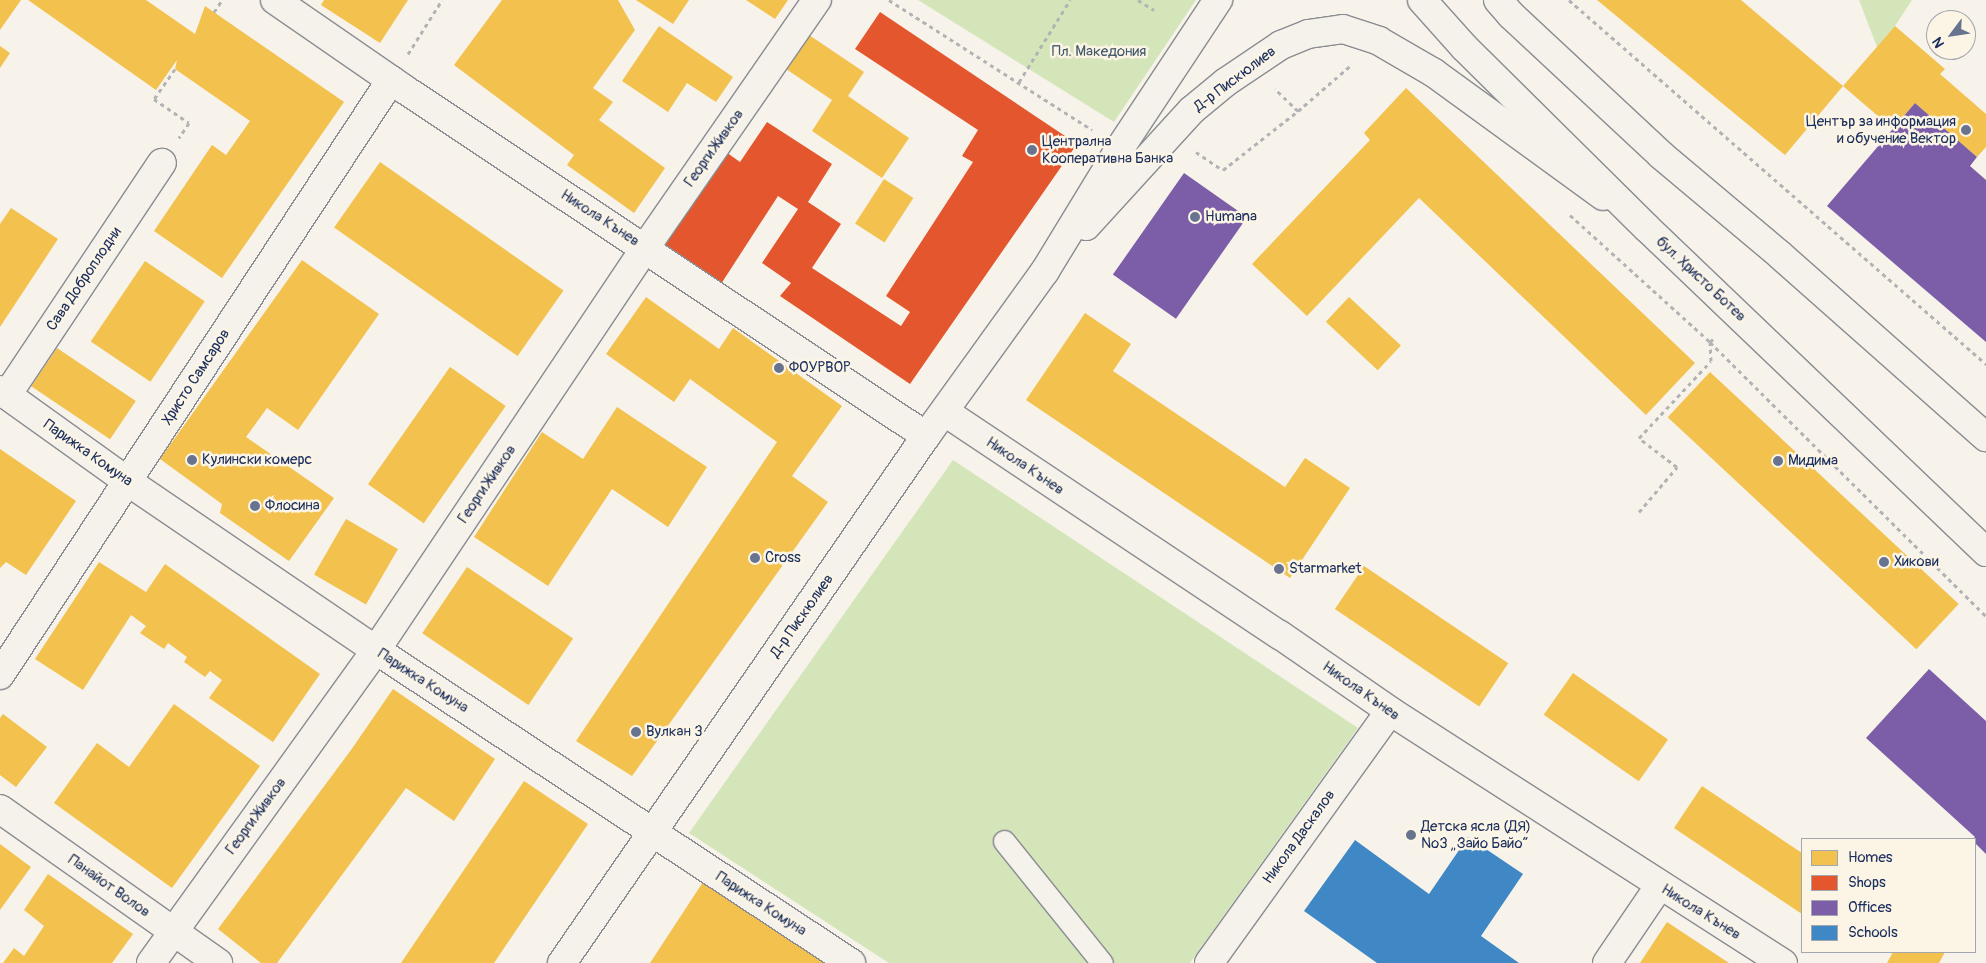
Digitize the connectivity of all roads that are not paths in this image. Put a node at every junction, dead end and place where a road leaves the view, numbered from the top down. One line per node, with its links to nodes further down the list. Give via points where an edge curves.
1 (817, 0): 9 (street, Георги Живков)
2 (1218, 0): 10 (street, Д-р Пискюлиев, via 1120,148)
3 (1422, 0): 8 (street, бул. Христо Ботев, via 1464,47)
4 (1498, 0): 13 (street, via 1661,155)
5 (278, 1): 6 (street, Никола Кънев)
6 (391, 80): 9 (street, Никола Кънев); 15 (street, Христо Самсаров)
7 (162, 163): 11 (street, Сава Доброплодни)
8 (1647, 228): 10 (street, Д-р Пискюлиев, via 1434,73 1378,41 1343,29 1308,34 1281,45 1226,82 1192,110); 16 (street, бул. Христо Ботев)
9 (645, 248): 14 (street, Никола Кънев); 17 (street, Георги Живков)
10 (1045, 271): 12 (street, Д-р Пискюлиев)
11 (4, 392): 15 (street, Парижка Комуна)
12 (945, 412): 14 (street, Д-р Пискюлиев); 19 (street, Никола Кънев)
13 (1983, 434)
14 (926, 436): 21 (street, Д-р Пискюлиев)
15 (127, 481): 17 (street, Парижка Комуна); 18 (street, Христо Самсаров)
16 (1986, 552)
17 (376, 650): 21 (street, Парижка Комуна); 24 (street, Георги Живков)
18 (0, 675)
19 (1390, 711): 23 (street, Никола Кънев); 30 (street, Никола Даскалов)
20 (0, 809): 24 (street, Панайот Волов)
21 (653, 832): 27 (street, Д-р Пискюлиев); 28 (street, Парижка Комуна)
22 (1004, 841): 29 (lane)
23 (1660, 886): 31 (street); 32 (street, Никола Кънев)
24 (173, 931): 25 (street, Георги Живков); 26 (street, Панайот Волов)
25 (151, 963)
26 (218, 963)
27 (562, 963)
28 (851, 963)
29 (1102, 963)
30 (1209, 963)
31 (1607, 963)
32 (1783, 963)

